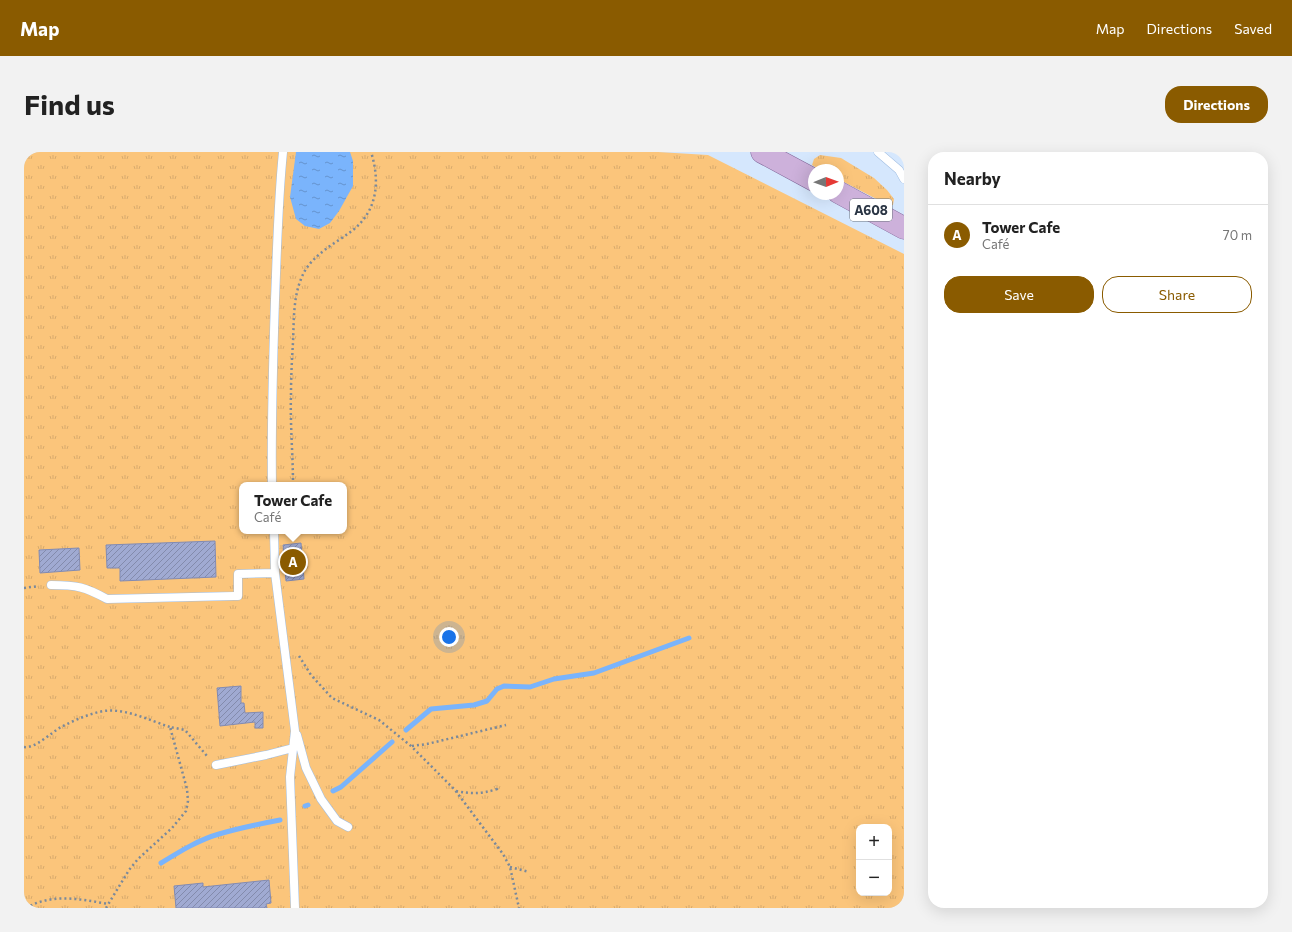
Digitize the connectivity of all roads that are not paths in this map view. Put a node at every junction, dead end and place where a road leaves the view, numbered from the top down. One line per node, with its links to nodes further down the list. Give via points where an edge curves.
1 (284, 152): 8 (lane, via 274,346)
2 (878, 152): 5 (lane, via 899,170)
3 (772, 154): 4 (main road)
4 (808, 176)
5 (904, 179)
6 (844, 195): 7 (main road, A608)
7 (904, 228)
8 (272, 482)
9 (274, 534): 10 (lane)
10 (276, 573): 11 (lane, via 238,574 238,596 107,599 71,585); 12 (lane)
11 (52, 585)
12 (295, 730): 13 (lane); 15 (lane, via 306,768 321,799 337,821)
13 (293, 748): 14 (lane); 16 (lane, via 290,777)
14 (216, 765)
15 (348, 827)
16 (295, 908)

